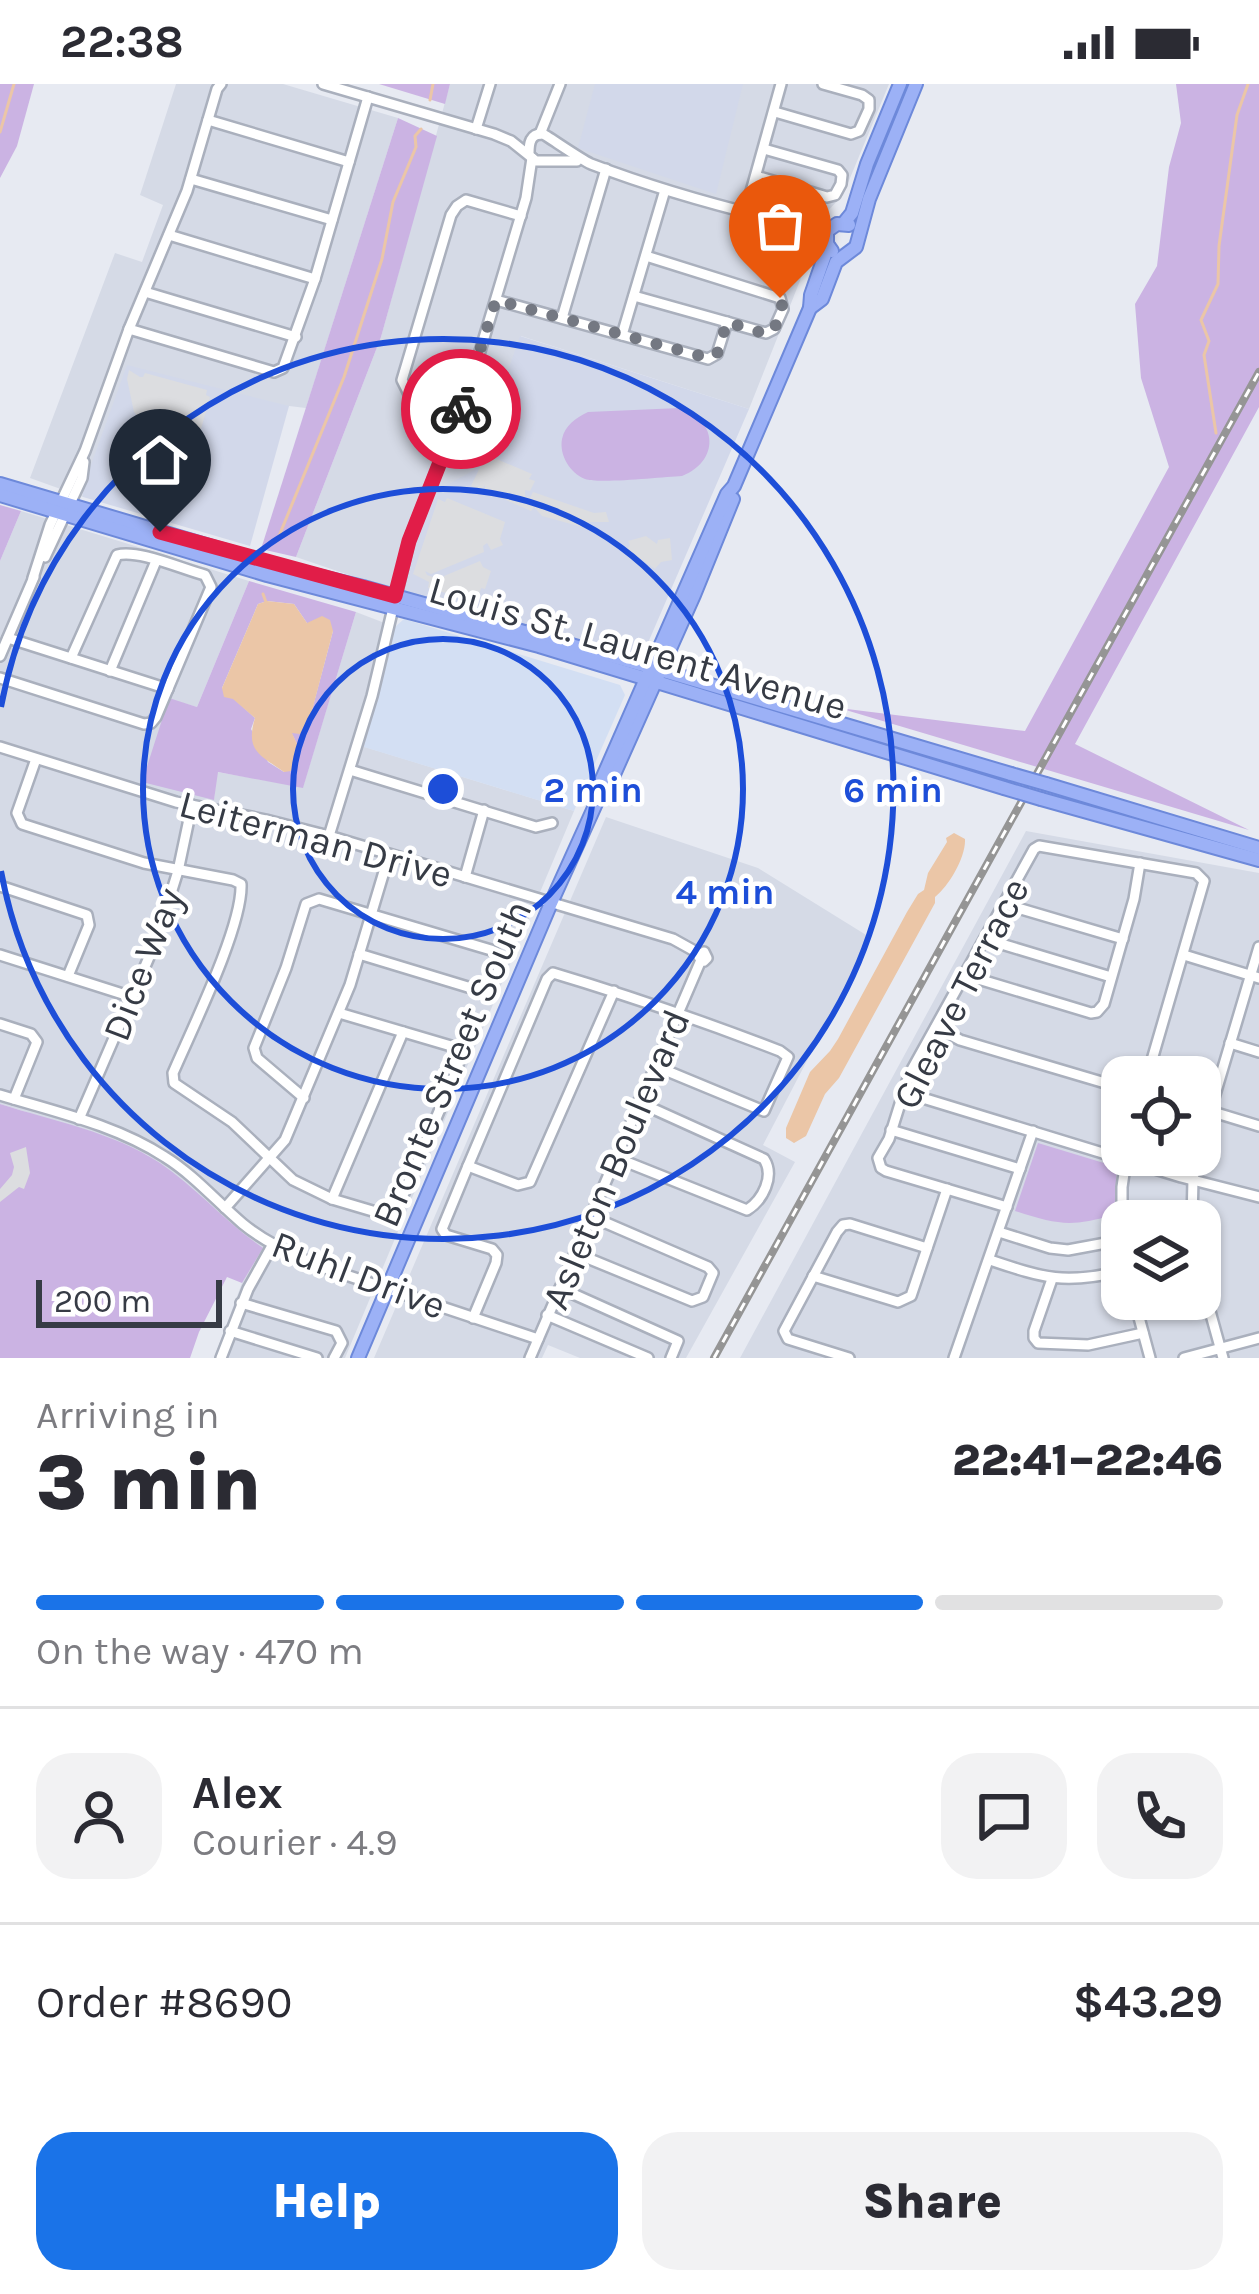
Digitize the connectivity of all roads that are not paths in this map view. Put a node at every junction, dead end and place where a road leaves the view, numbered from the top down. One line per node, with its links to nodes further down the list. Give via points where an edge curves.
1 (323, 84): 9 (street)
2 (490, 84): 12 (street)
3 (781, 84): 10 (street)
4 (823, 84): 10 (street, via 868,100 859,131)
5 (900, 84): 28 (main road, via 852,213)
6 (916, 84): 31 (main road)
7 (218, 86): 11 (street)
8 (558, 90): 14 (street)
9 (368, 97): 12 (street); 19 (street)
10 (775, 112): 15 (street)
11 (208, 120): 19 (street); 22 (street)
12 (476, 129): 13 (street)
13 (494, 134): 14 (street); 16 (street)
14 (545, 138): 16 (street, via 528,145); 17 (street, via 555,153); 18 (street)
15 (764, 149): 21 (street); 21 (street, via 838,170 841,184 826,197)
16 (530, 156): 17 (street); 24 (street)
17 (547, 161): 18 (street); 24 (street)
18 (584, 161): 20 (street)
19 (350, 162): 27 (street)
20 (606, 169): 23 (street); 40 (street)
21 (756, 176): 25 (street)
22 (191, 179): 27 (street); 30 (street)
23 (665, 190): 25 (street); 34 (street)
24 (526, 198): 26 (street)
25 (745, 212): 29 (street)
26 (521, 216): 38 (street); 45 (street, via 466,200 451,215 402,380 410,397)
27 (332, 220): 35 (street)
28 (840, 224): 29 (street); 31 (main road); 32 (main road, via 827,231)
29 (800, 226): 32 (street)
30 (169, 235): 35 (street); 36 (street)
31 (857, 235): 33 (main road)
32 (827, 244): 33 (main road); 39 (main road, Bronte Street South)
33 (844, 255): 39 (main road, Bronte Street South)
34 (646, 256): 37 (street); 41 (street, via 783,302 766,334)
35 (315, 279): 44 (street)
36 (145, 292): 42 (street); 44 (street)
37 (634, 296): 41 (street); 43 (street)
38 (496, 300): 40 (street); 45 (street)
39 (810, 308): 55 (main road, Bronte Street South)
40 (562, 318): 43 (street)
41 (727, 322): 43 (street, via 713,358)
42 (129, 329): 44 (street, via 274,372 284,368); 48 (street)
43 (622, 335)
44 (296, 337)
45 (458, 416): 50 (street)
46 (0, 484): 48 (main road, Louis St. Laurent Avenue)
47 (0, 495): 48 (main road, Louis St. Laurent Avenue)
48 (63, 508): 50 (main road, Louis St. Laurent Avenue, via 267,575); 51 (street)
49 (157, 561): 53 (street, via 117,555); 54 (street); 57 (street, via 205,575 211,587)
50 (394, 601): 55 (main road, Louis St. Laurent Avenue); 60 (street)
51 (8, 638): 52 (street); 53 (street)
52 (0, 656)
53 (71, 658): 54 (street)
54 (110, 671): 57 (street)
55 (653, 675): 61 (main road, Louis St. Laurent Avenue); 73 (main road, Bronte Street South)
56 (0, 678): 57 (street, via 148,724)
57 (168, 689)
58 (0, 747): 59 (street, Leiterman Drive)
59 (36, 758): 62 (street, Leiterman Drive); 70 (street, via 17,813 22,824)
60 (350, 770): 63 (street); 65 (street)
61 (1008, 781): 66 (main road, Louis St. Laurent Avenue, bridge, via 1046,784); 68 (main road, Louis St. Laurent Avenue, bridge, via 1040,799)
62 (192, 805): 65 (street, Leiterman Drive); 70 (street, Dice Way)
63 (484, 810): 64 (street); 71 (street)
64 (552, 823)
65 (329, 836): 67 (street, Leiterman Drive)
66 (1259, 848)
67 (389, 855): 71 (street, Leiterman Drive); 75 (street)
68 (1259, 860)
69 (1140, 863): 74 (street, Gleave Terrace, via 1039,846); 77 (street); 81 (street, Gleave Terrace, via 1204,881)
70 (178, 871): 88 (street, Dice Way); 112 (street, via 232,880 242,890 172,1078)
71 (465, 877): 73 (street, Leiterman Drive)
72 (0, 886): 84 (street, via 87,915)
73 (551, 903): 82 (street, Leiterman Drive, via 673,939); 135 (main road, Bronte Street South)
74 (1004, 904): 76 (street, Gleave Terrace); 77 (street)
75 (371, 915): 79 (street); 79 (street, via 496,951 500,967 482,991); 102 (street, via 319,899 306,904 254,1048)
76 (985, 939): 83 (street, Gleave Terrace); 86 (street)
77 (1123, 939): 86 (street)
78 (1259, 947): 85 (street)
79 (359, 954): 90 (street)
80 (0, 955): 84 (street)
81 (1184, 956): 85 (street); 96 (street, Gleave Terrace)
82 (700, 957): 89 (street, Asleton Boulevard)
83 (964, 975): 86 (street, via 1091,1013 1101,1009); 92 (street, Gleave Terrace)
84 (68, 976): 88 (street)
85 (1255, 976): 94 (street)
86 (1112, 977)
87 (614, 992): 89 (street); 113 (street, via 530,1182); 113 (street, via 549,975)
88 (132, 997): 106 (street, Dice Way)
89 (678, 1011): 97 (street, Asleton Boulevard); 97 (street, via 780,1051 787,1062 764,1111)
90 (339, 1013): 93 (street); 102 (street)
91 (0, 1024): 103 (street, via 37,1042)
92 (936, 1027): 99 (street); 100 (street, Gleave Terrace)
93 (403, 1032): 120 (street); 120 (street, via 456,1049 449,1087 394,1212)
94 (1230, 1043): 95 (street); 98 (street)
95 (1259, 1052)
96 (1154, 1056)
97 (655, 1066): 104 (street, Asleton Boulevard)
98 (1221, 1067)
99 (1101, 1082)
100 (903, 1091): 108 (street, Gleave Terrace); 109 (street)
101 (0, 1095): 103 (street, Ruhl Drive)
102 (304, 1098): 112 (street)
103 (14, 1099): 106 (street, Ruhl Drive)
104 (638, 1102): 111 (street, Asleton Boulevard); 111 (street, via 764,1159 770,1177 748,1210)
105 (1221, 1115): 107 (street)
106 (80, 1120): 123 (street, Ruhl Drive, via 164,1156)
107 (1259, 1126)
108 (891, 1130): 114 (street); 118 (street, Gleave Terrace, via 880,1168)
109 (1033, 1131): 110 (street); 114 (street)
110 (1101, 1152)
111 (614, 1157): 124 (street, Asleton Boulevard)
112 (269, 1160): 120 (street); 123 (street)
113 (468, 1166): 138 (street, via 442,1228 496,1255)
114 (1020, 1169): 122 (street)
115 (1182, 1176): 117 (street)
116 (1194, 1176): 117 (street)
117 (1193, 1179): 119 (street); 121 (street)
118 (947, 1189): 122 (street, Gleave Terrace); 128 (street)
119 (1259, 1197)
120 (332, 1199)
121 (1192, 1200)
122 (1007, 1207): 125 (street)
123 (225, 1208): 126 (street, Ruhl Drive)
124 (590, 1216): 129 (street, Asleton Boulevard); 129 (street, via 708,1267 712,1280 694,1301)
125 (999, 1232): 127 (street, via 1050,1248); 130 (street)
126 (274, 1244): 135 (street, Ruhl Drive); 136 (street)
127 (1101, 1244)
128 (928, 1248): 132 (street, via 847,1224); 132 (street, via 911,1296 901,1302)
129 (575, 1253): 134 (street, Asleton Boulevard)
130 (990, 1260): 133 (street); 154 (street)
131 (1101, 1275): 133 (street)
132 (813, 1276): 153 (street, via 785,1335)
133 (1052, 1279): 142 (street, via 1034,1331 1038,1342 1088,1345)
134 (560, 1288): 137 (street, Asleton Boulevard); 152 (street, via 678,1341)
135 (388, 1289): 138 (street, Ruhl Drive); 149 (main road, Bronte Street South)
136 (241, 1303): 141 (street); 148 (street, via 339,1333)
137 (547, 1316): 144 (street, Asleton Boulevard); 151 (street)
138 (473, 1318): 144 (street, Ruhl Drive)
139 (1140, 1320): 142 (street)
140 (1212, 1320): 145 (street)
141 (230, 1331): 146 (street); 147 (street)
142 (1143, 1333): 155 (street)
143 (1259, 1338): 145 (street)
144 (538, 1339): 150 (street, Asleton Boulevard)
145 (1221, 1353): 156 (street)
146 (221, 1358)
147 (317, 1358)
148 (334, 1358)
149 (358, 1358)
150 (530, 1358)
151 (647, 1358)
152 (671, 1358)
153 (849, 1358)
154 (957, 1358)
155 (1150, 1358)
156 (1184, 1358)

